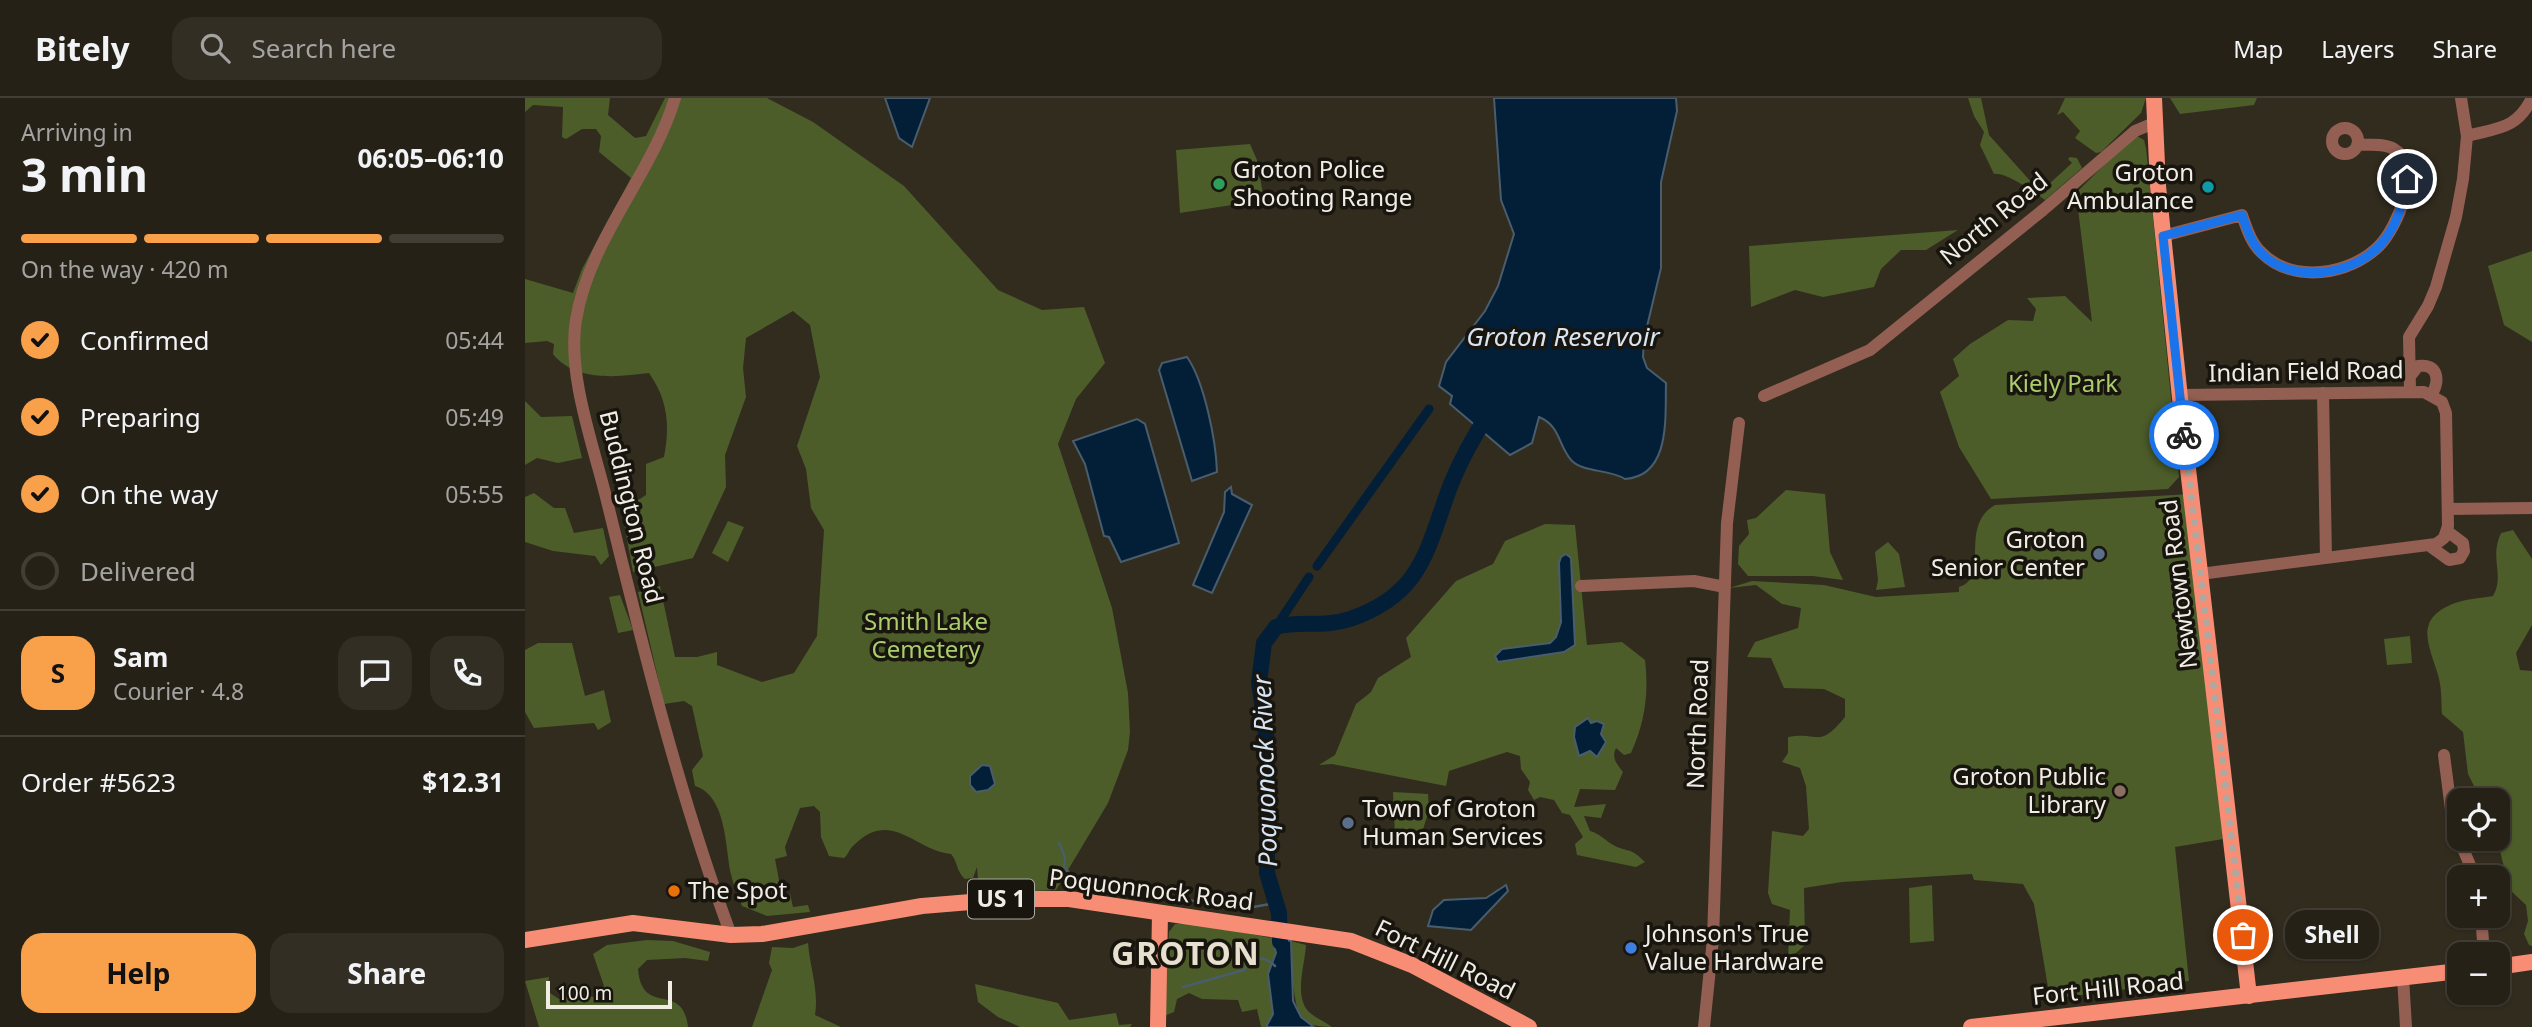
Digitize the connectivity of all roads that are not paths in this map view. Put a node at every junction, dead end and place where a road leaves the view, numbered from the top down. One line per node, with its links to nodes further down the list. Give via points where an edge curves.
1 (675, 98): 28 (street, Buddington Road, via 593,265 578,310 574,346 590,434 663,726)
2 (2154, 98): 5 (main road)
3 (2461, 98): 6 (street)
4 (2532, 98): 6 (street, via 2514,124)
5 (2154, 123): 8 (main road, Newtown Road); 14 (street, North Road, via 2135,131 1870,350)
6 (2467, 136): 9 (street, via 2456,217 2445,257 2430,302 2407,342)
7 (2357, 145): 8 (street, via 2396,150 2407,174 2401,209 2392,228 2380,245 2355,262 2321,272 2289,269 2262,254 2242,215)
8 (2163, 236): 13 (main road, Newtown Road)
9 (2411, 375): 10 (street); 12 (street, Indian Field Road, via 2418,366 2434,370 2437,382)
10 (2410, 391): 11 (street, Indian Field Road); 12 (street, Indian Field Road)
11 (2323, 393): 13 (street, Indian Field Road); 20 (street)
12 (2432, 394): 17 (street, Indian Field Road, via 2446,413)
13 (2180, 395): 21 (main road, Newtown Road)
14 (1764, 396)
15 (1739, 423): 23 (street, North Road)
16 (2532, 508): 17 (street)
17 (2448, 509): 18 (street, Indian Field Road)
18 (2448, 531): 19 (street); 19 (street, Indian Field Road, via 2463,543 2461,558 2449,560)
19 (2431, 547): 20 (street, Indian Field Road)
20 (2326, 558): 21 (street, Indian Field Road)
21 (2200, 574): 34 (main road, Newtown Road)
22 (1581, 586): 23 (street, via 1694,581)
23 (1725, 587): 37 (street, North Road, via 1713,939)
24 (2444, 755): 25 (street, via 2453,825)
25 (2470, 865)
26 (1160, 913): 27 (main road, Poquonnock Road / US 1); 28 (main road, Poquonnock Road / US 1, via 1069,899 984,900 883,912 779,932); 35 (main road)
27 (1297, 931): 36 (main road, Fort Hill Road / US 1, via 1389,954)
28 (731, 935): 29 (main road, Poquonnock Road / US 1, via 624,923)
29 (525, 940)
30 (2532, 962): 31 (main road)
31 (2510, 965)
32 (2447, 972): 33 (main road, Fort Hill Road)
33 (2403, 977): 34 (main road, Fort Hill Road); 39 (street)
34 (2249, 996): 38 (main road, Fort Hill Road)
35 (1158, 1027)
36 (1529, 1027)
37 (1705, 1027)
38 (1971, 1027)
39 (2406, 1027)

